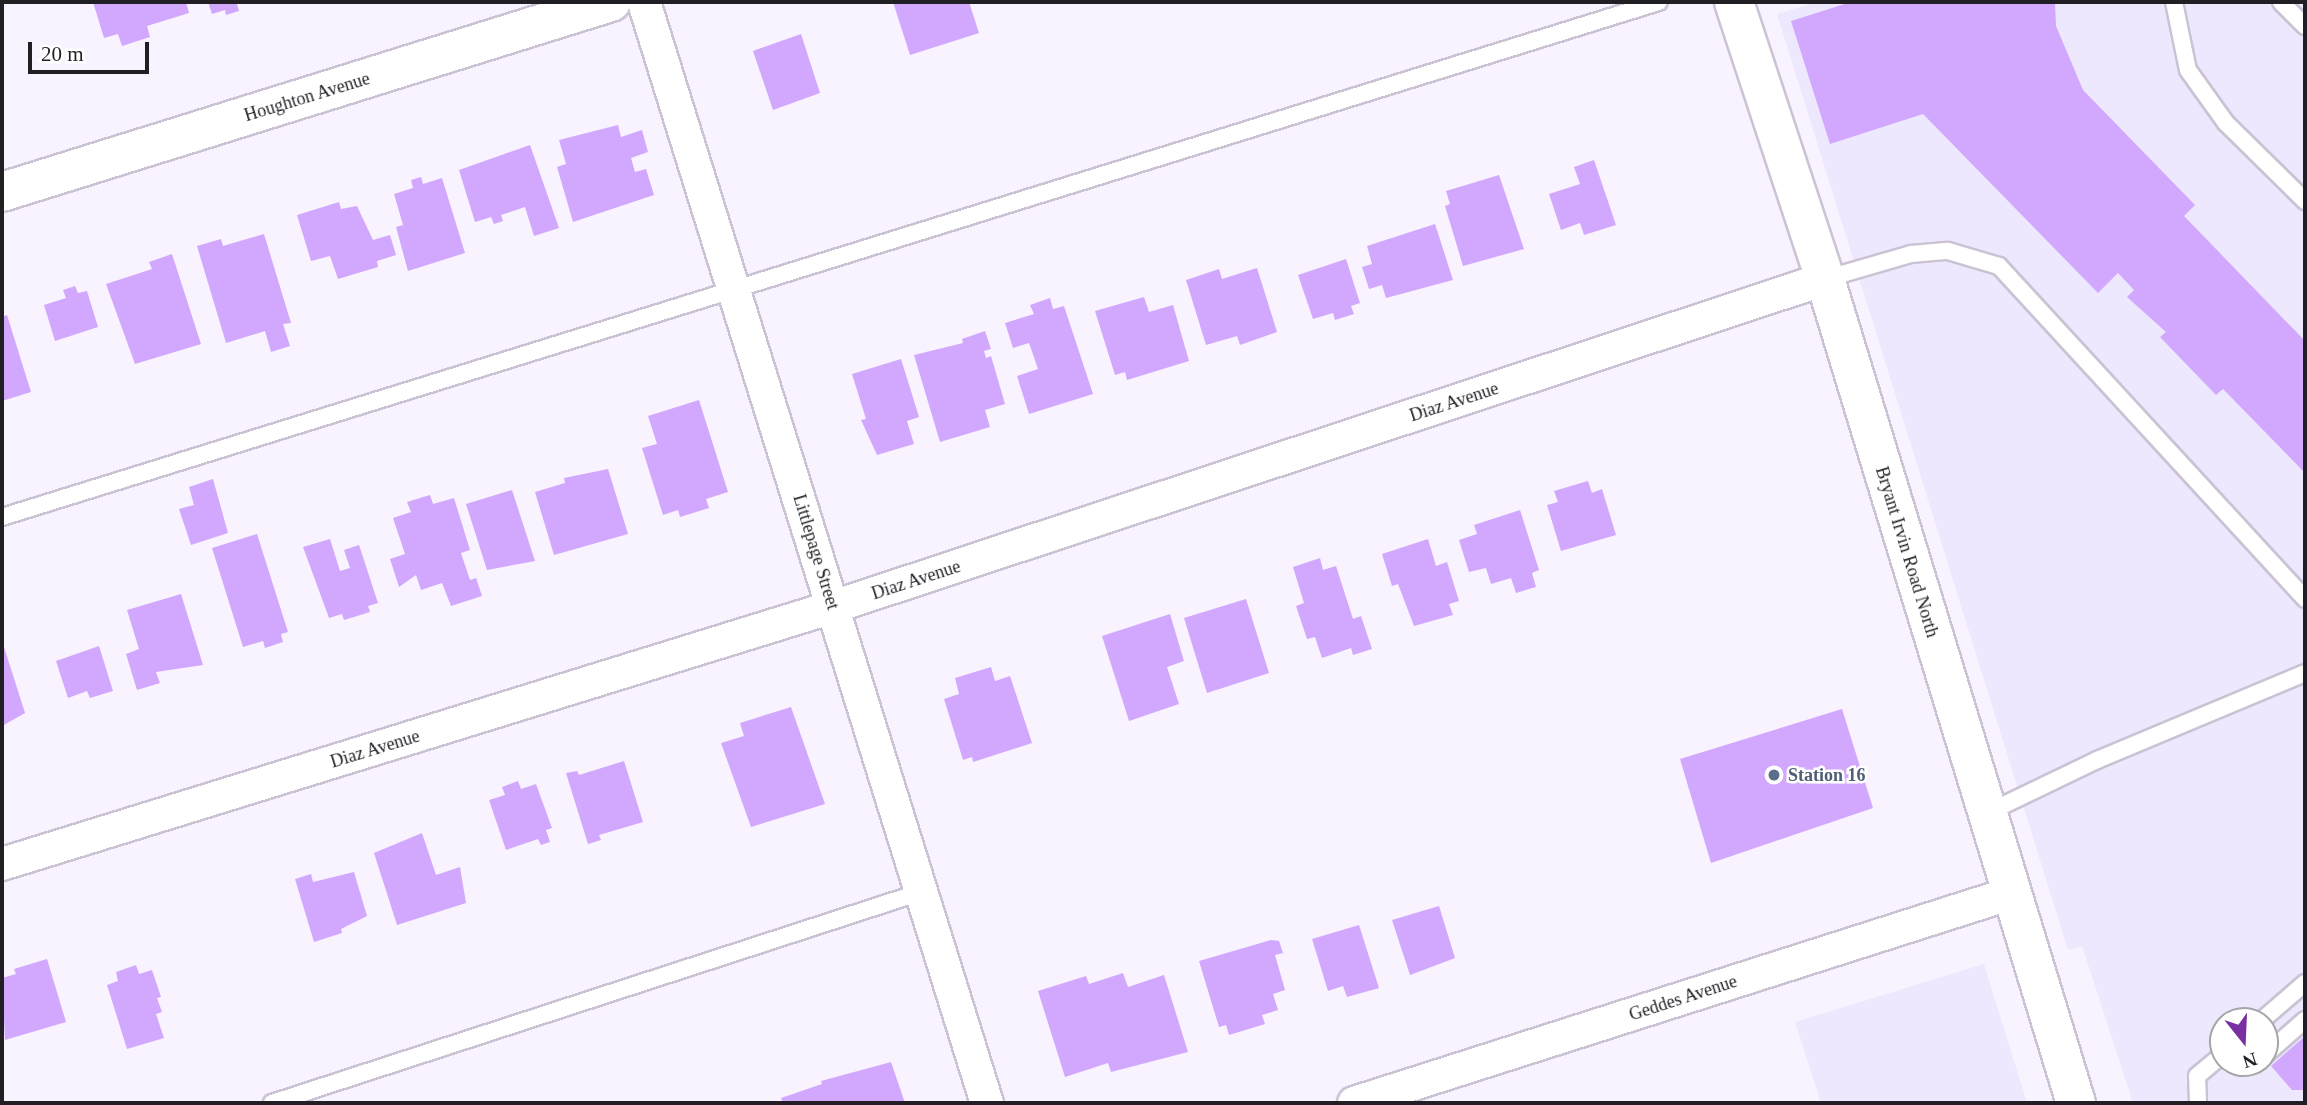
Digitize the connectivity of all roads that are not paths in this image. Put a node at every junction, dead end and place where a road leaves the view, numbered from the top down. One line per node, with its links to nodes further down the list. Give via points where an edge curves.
1 (611, 2): 8 (main road, Houghton Avenue)
2 (644, 2): 11 (street, Littlepage Street)
3 (1659, 2): 11 (lane)
4 (1734, 2): 10 (main road, Bryant Irvin Road North)
5 (2174, 2): 9 (lane, via 2188,70 2226,123)
6 (2281, 2): 7 (lane)
7 (2305, 26)
8 (2, 192)
9 (2305, 201)
10 (1825, 279): 13 (lane, via 1910,254 1948,251 1999,266); 14 (street, Diaz Avenue); 16 (main road, Bryant Irvin Road North)
11 (735, 291): 12 (lane); 14 (street, Littlepage Street)
12 (2, 517)
13 (2305, 600)
14 (833, 607): 17 (street, Diaz Avenue); 18 (street, Littlepage Street)
15 (2305, 673): 16 (lane, via 2097,760)
16 (1987, 813): 19 (main road, Bryant Irvin Road North)
17 (2, 864)
18 (921, 891): 25 (lane); 26 (street, Littlepage Street)
19 (2012, 893): 27 (street, Geddes Avenue); 28 (main road, Bryant Irvin Road North)
20 (2305, 983): 21 (lane)
21 (2277, 1007)
22 (2305, 1020): 23 (lane)
23 (2279, 1043)
24 (2209, 1066): 29 (lane, via 2197,1076)
25 (272, 1103)
26 (987, 1103)
27 (1354, 1103)
28 (2076, 1103)
29 (2198, 1103)

